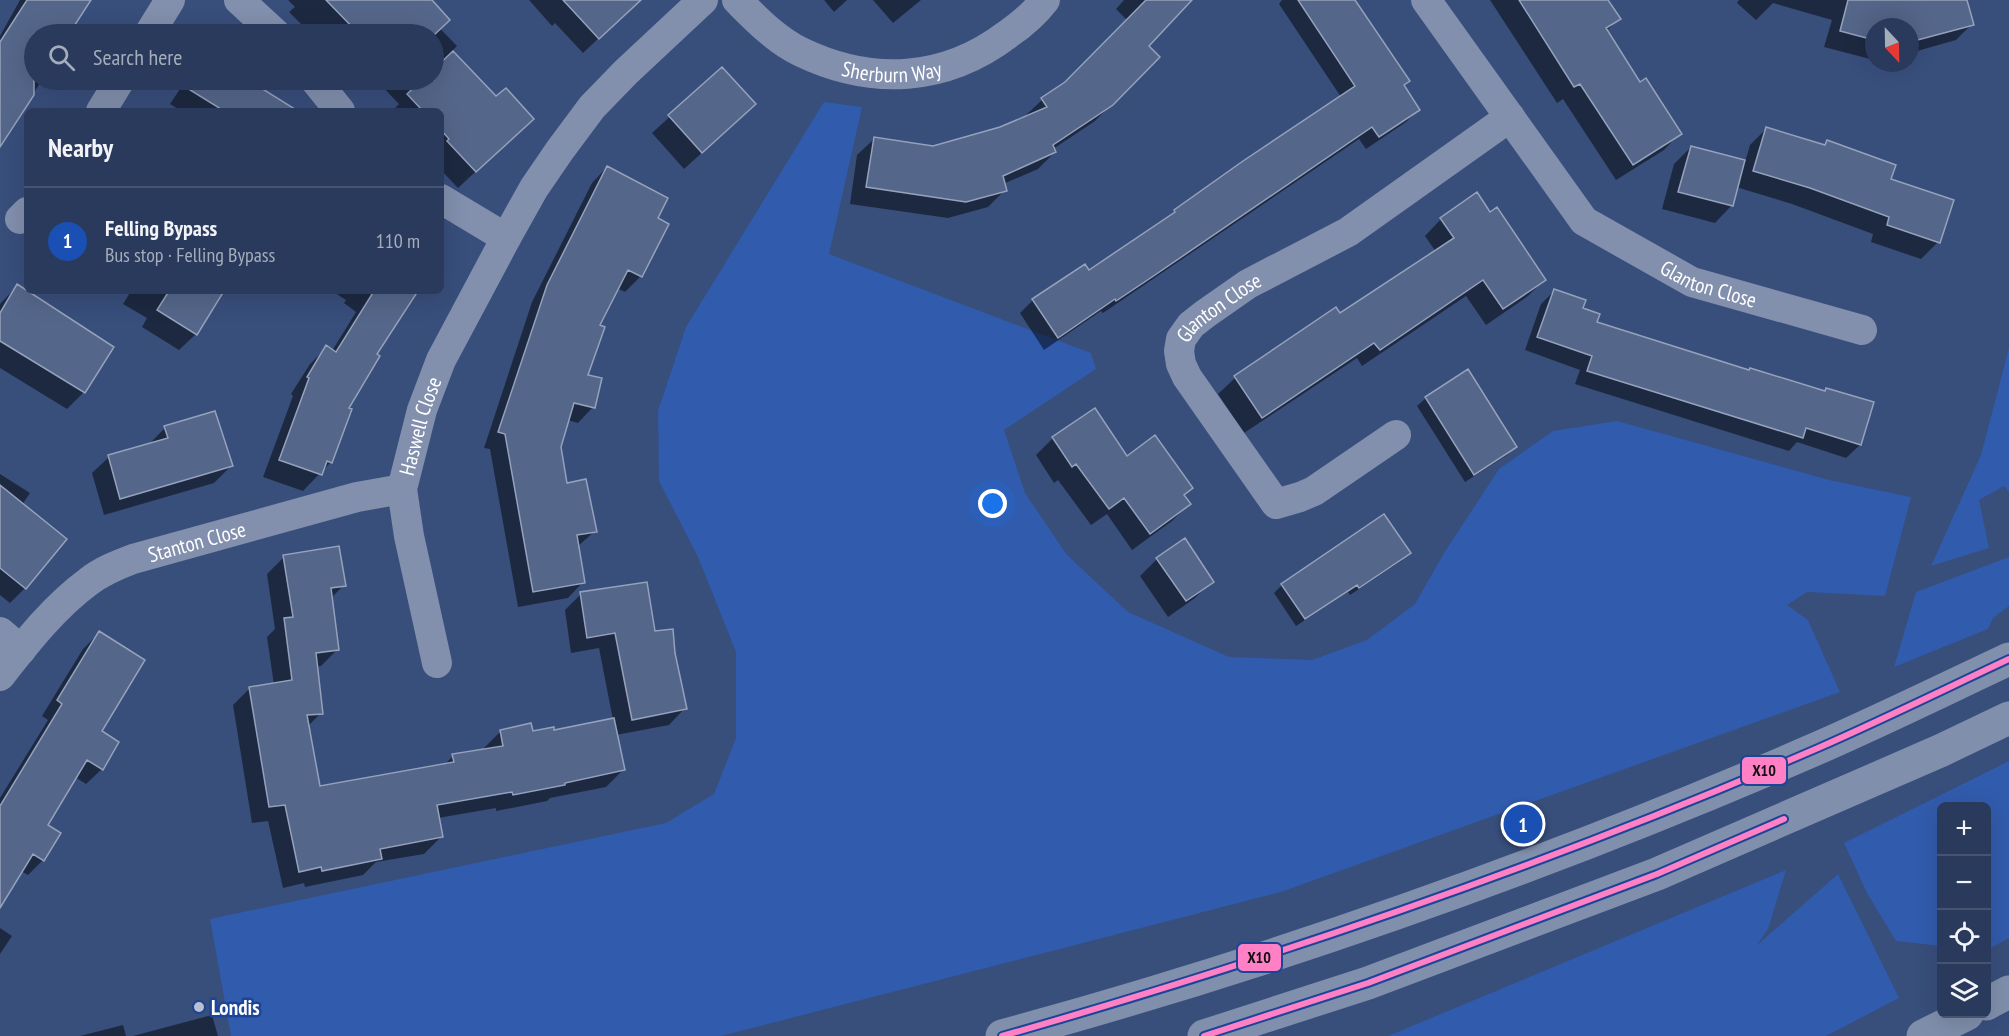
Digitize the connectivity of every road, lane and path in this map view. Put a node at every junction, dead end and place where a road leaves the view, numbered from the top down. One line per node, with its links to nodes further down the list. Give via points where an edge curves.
1 (170, 0): 7 (street)
2 (239, 0): 8 (street)
3 (703, 0): 15 (street, Haswell Close, via 592,107 534,188)
4 (737, 0): 5 (street, Sherburn Way, via 776,36 799,51 829,63 885,74 916,74 947,68 975,56 1018,27)
5 (1045, 0)
6 (1426, 0): 13 (street, Glanton Close)
7 (155, 24)
8 (265, 24)
9 (114, 90): 11 (street)
10 (323, 90): 12 (street)
11 (102, 108)
12 (338, 108)
13 (1510, 117): 16 (street, Glanton Close, via 1584,221 1692,282); 17 (street, Glanton Close, via 1348,232 1248,284 1198,320 1181,339 1180,357 1187,377 1276,504 1314,491)
14 (444, 201): 15 (street)
15 (506, 238): 18 (street, Haswell Close, via 441,360 422,410)
16 (1862, 330)
17 (1396, 435)
18 (402, 489): 19 (street, Stanton Close, via 357,496 133,559 88,582 61,607); 21 (street, Haswell Close)
19 (11, 641): 22 (street, Stanton Close)
20 (2009, 659): 27 (highway, via 1809,752 1525,868 1321,941)
21 (437, 663)
22 (0, 676)
23 (2009, 718): 28 (highway, via 1657,874 1368,983)
24 (2009, 992): 25 (main road)
25 (1991, 1001)
26 (1959, 1018): 29 (main road)
27 (1002, 1036)
28 (1204, 1036)
29 (1923, 1036)

